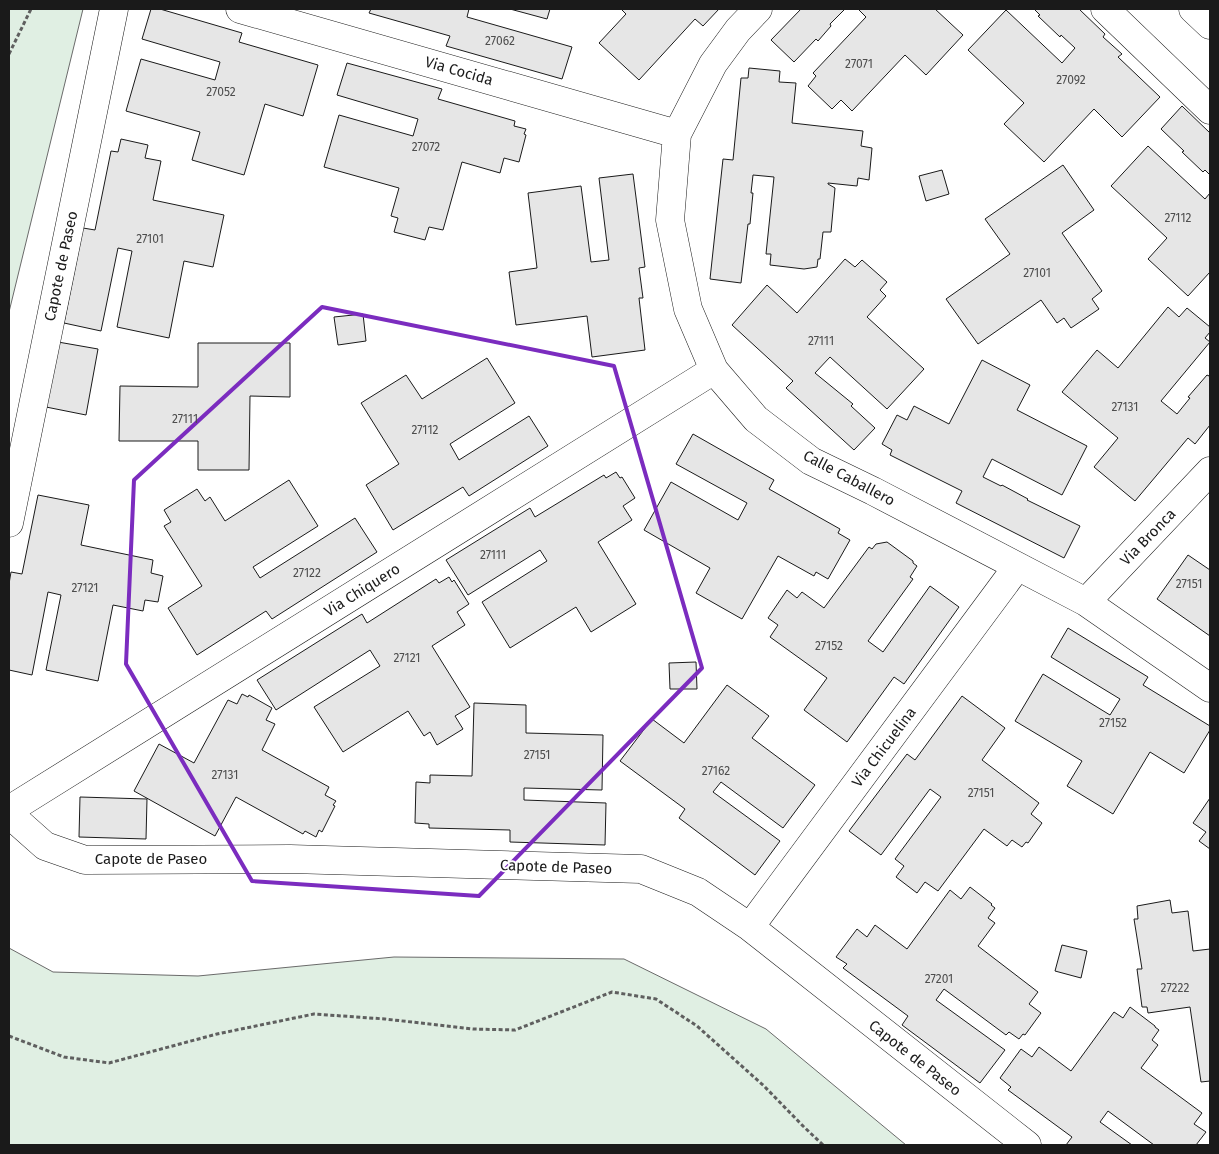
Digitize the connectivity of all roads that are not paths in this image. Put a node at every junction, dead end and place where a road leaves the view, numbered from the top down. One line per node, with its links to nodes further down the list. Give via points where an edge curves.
1 (114, 9): 11 (street, Capote de Paseo)
2 (240, 9): 8 (street, Via Cocida)
3 (758, 9): 8 (street, Calle Caballero, via 712,64)
4 (1105, 9): 7 (street)
5 (1193, 9): 6 (street)
6 (1210, 26)
7 (1210, 110)
8 (677, 134): 9 (street, Calle Caballero, via 670,220 688,309)
9 (714, 370): 12 (street, Calle Caballero, via 756,418 811,461); 15 (street, Via Chiquero)
10 (1210, 472): 13 (street, Via Bronca)
11 (9, 523)
12 (1018, 567): 13 (street, Calle Caballero); 16 (street, Via Chicuelina)
13 (1086, 602): 14 (street, Calle Caballero)
14 (1210, 688)
15 (9, 812): 16 (street, Capote de Paseo, via 45,846 85,860 290,860 641,869 698,892)
16 (750, 927): 17 (street, Capote de Paseo)
17 (1027, 1145)

